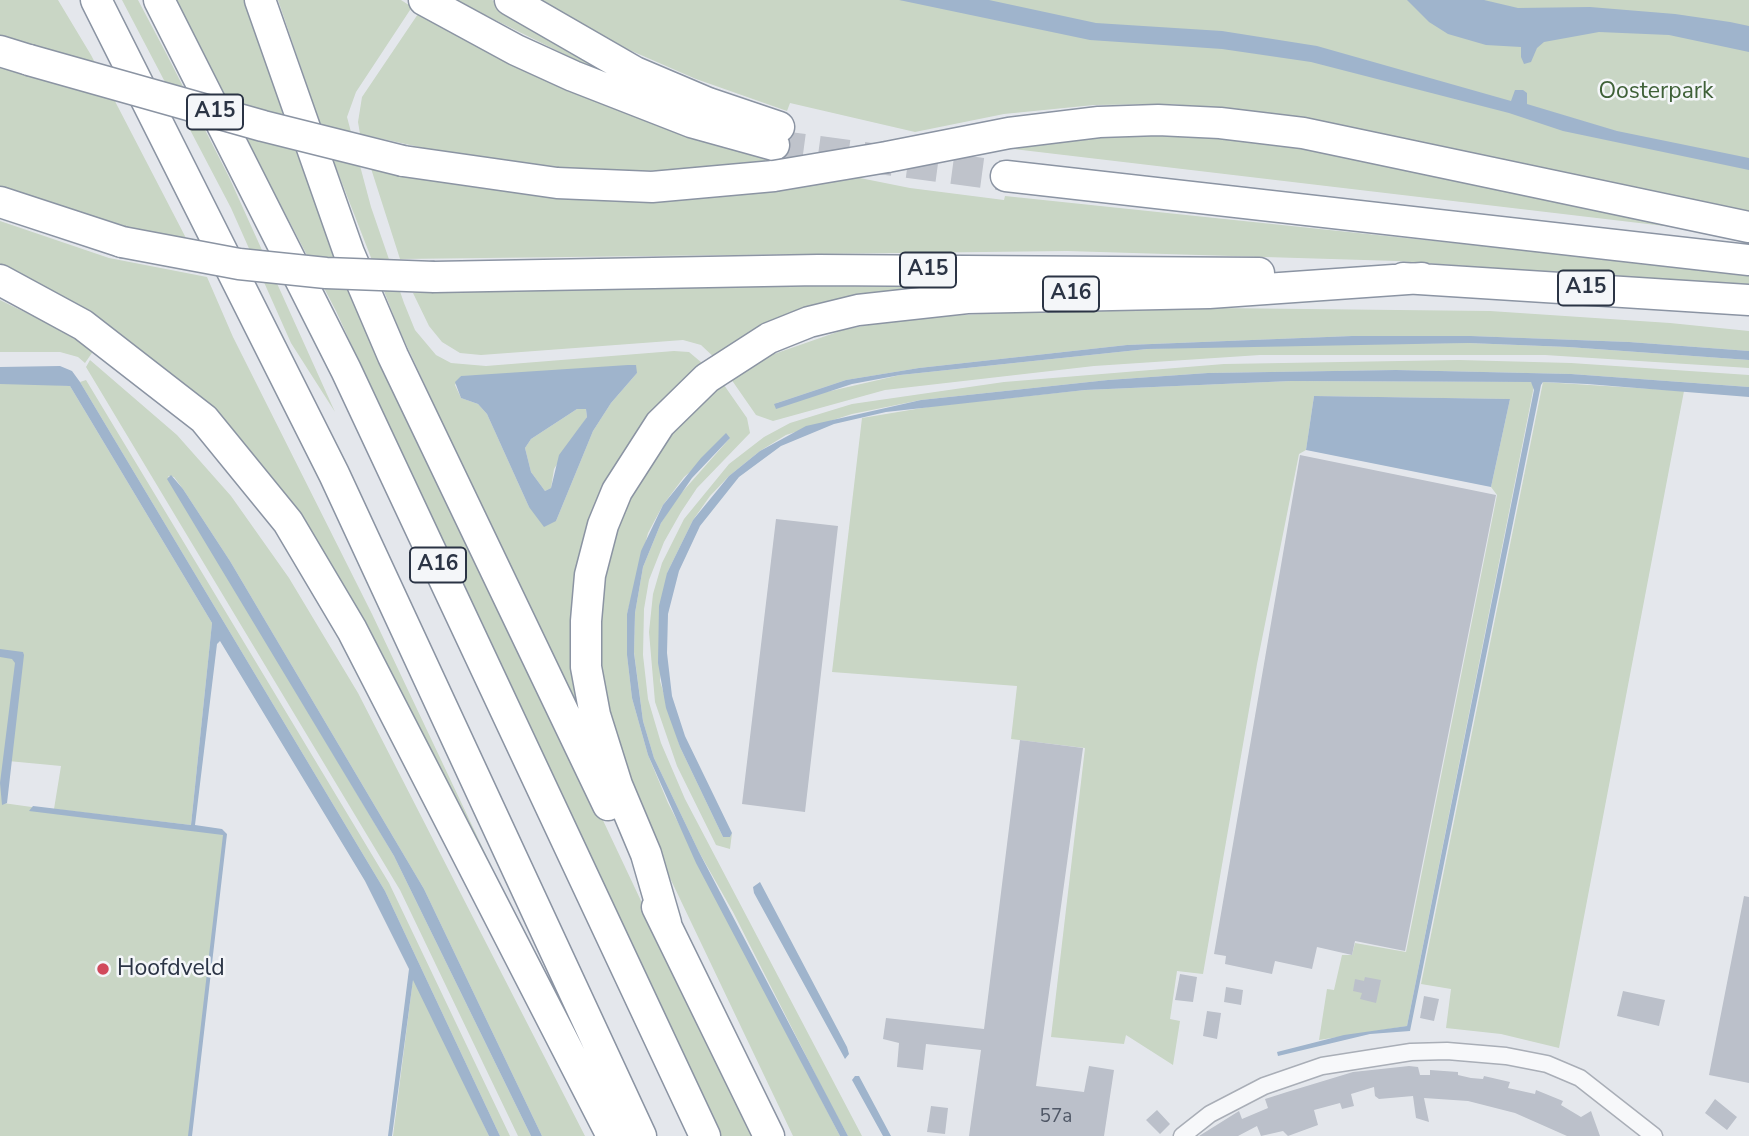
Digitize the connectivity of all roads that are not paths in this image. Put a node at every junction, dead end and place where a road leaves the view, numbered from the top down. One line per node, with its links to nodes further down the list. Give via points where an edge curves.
1 (96, 0): 16 (highway, A16, via 334,474)
2 (159, 0): 17 (highway, A16, via 346,370)
3 (261, 0): 14 (highway, A16, via 349,253 393,356)
4 (510, 0): 5 (highway, via 635,72 777,136 691,122 626,98 516,50)
5 (432, 5)
6 (0, 51): 9 (highway, A15, bridge, via 403,161 557,183 652,187 774,176 1009,132 1099,121 1220,122 1303,133)
7 (1006, 176): 10 (highway, A15)
8 (0, 202): 11 (highway, A15, bridge, via 122,242 183,256 326,273 434,277 1173,270)
9 (1749, 227)
10 (1749, 260)
11 (1422, 278): 13 (highway, A15); 14 (highway, A16, via 1209,293 911,303 810,323 769,338 719,369 660,424 617,491 590,575 586,667 595,715)
12 (0, 280): 15 (highway, via 83,325 204,419 288,522 358,642)
13 (1749, 300)
14 (666, 923): 18 (highway, A16)
15 (612, 1136)
16 (641, 1136)
17 (705, 1136)
18 (769, 1136)
19 (1182, 1136): 20 (street, via 1210,1114 1264,1086 1322,1066 1447,1051 1547,1063 1580,1078)
20 (1654, 1136)

